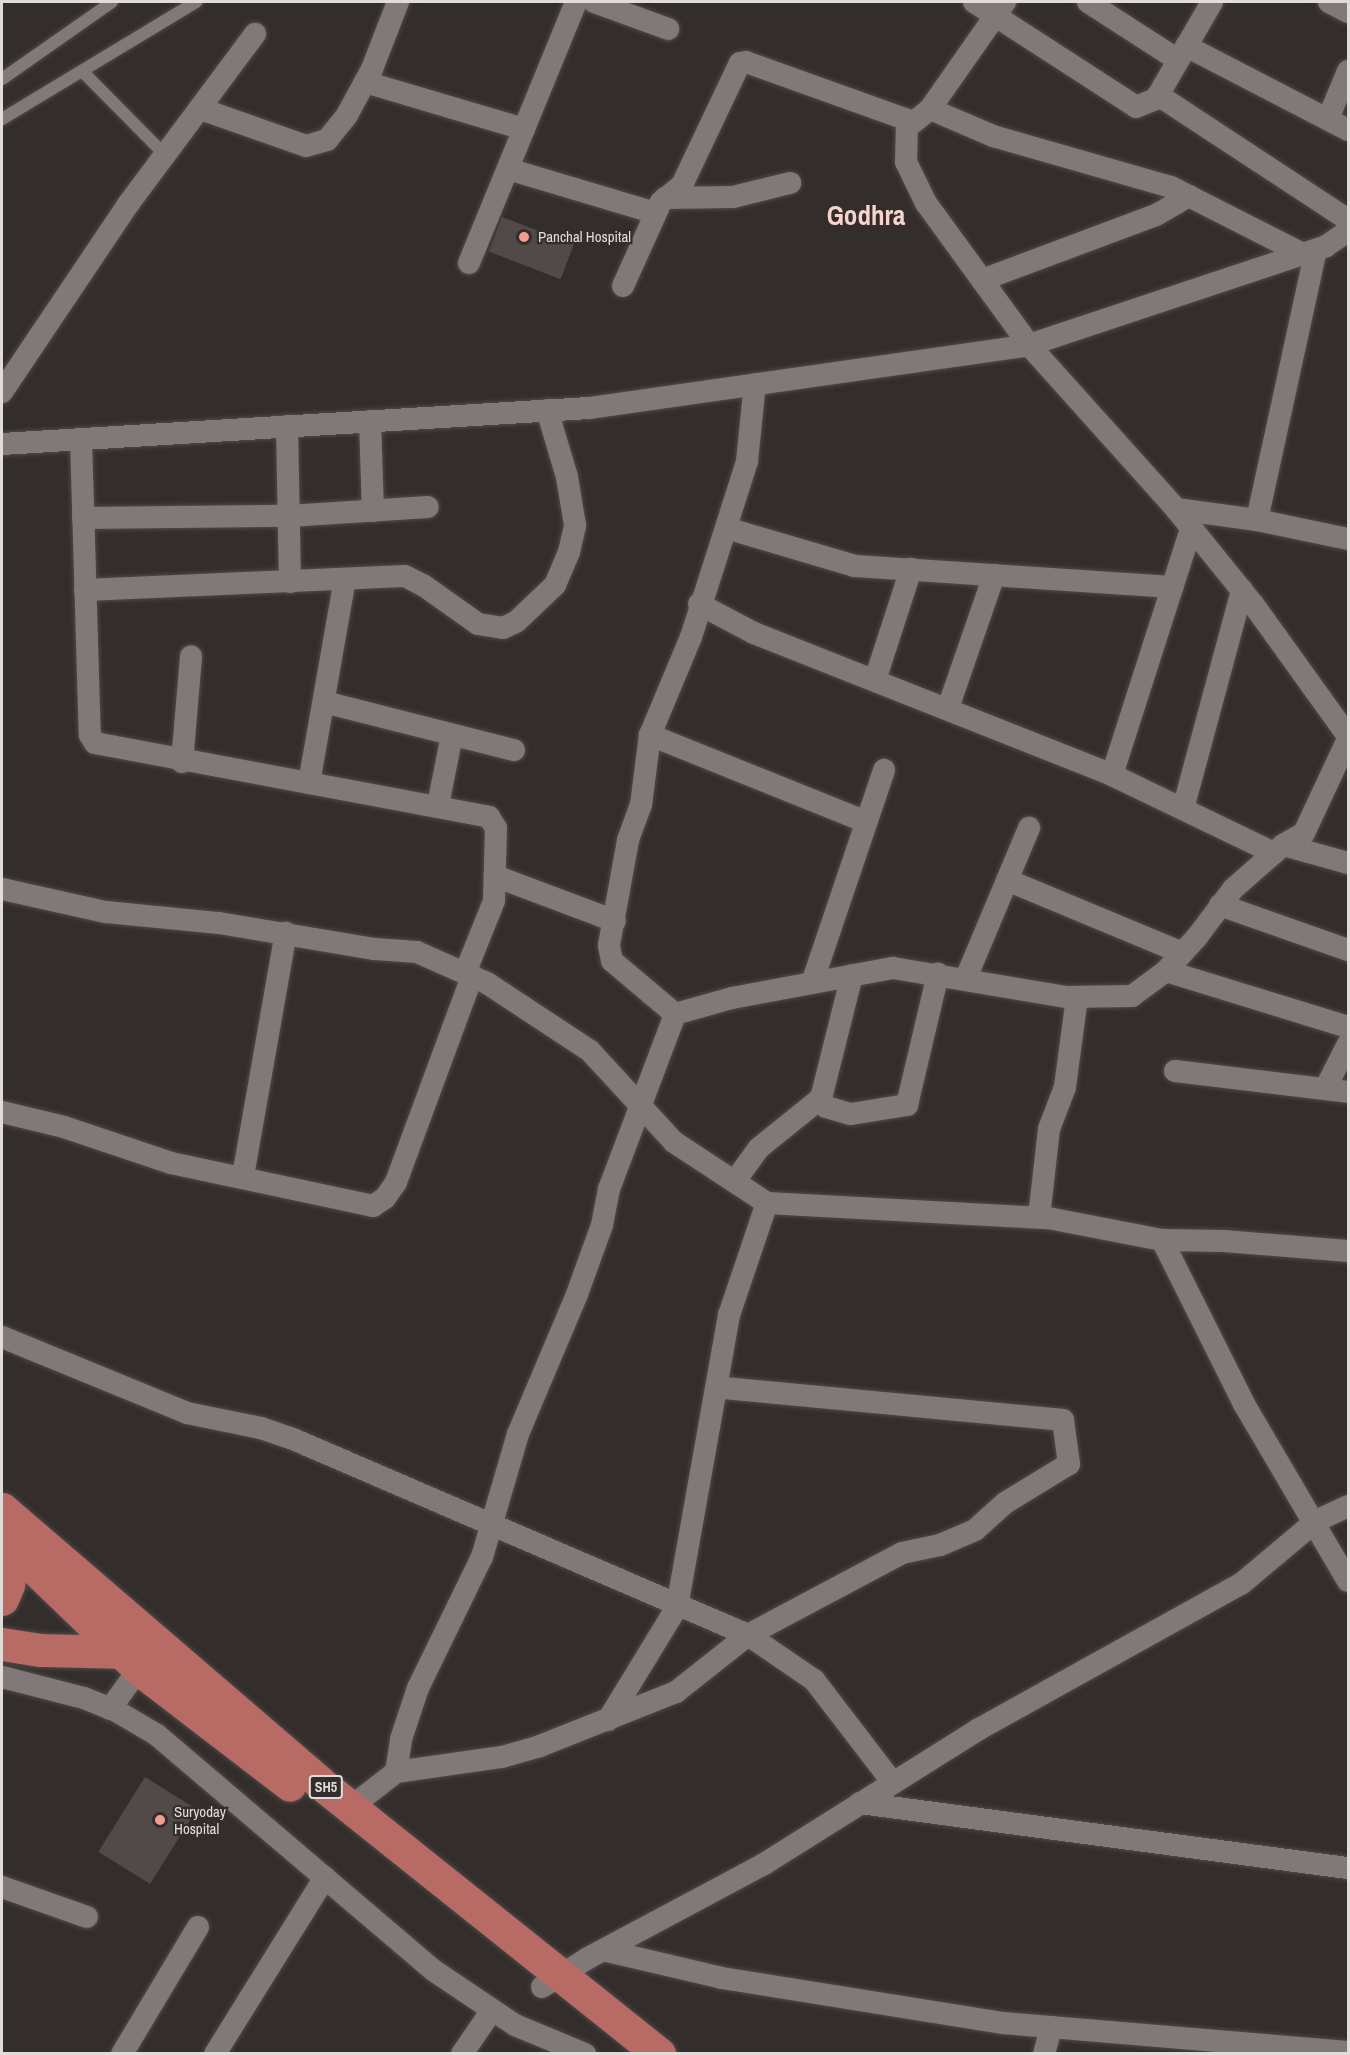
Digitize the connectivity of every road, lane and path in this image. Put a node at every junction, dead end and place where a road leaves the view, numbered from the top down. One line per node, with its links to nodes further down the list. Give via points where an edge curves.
1 (112, 2): 17 (lane)
2 (196, 2): 16 (lane)
3 (398, 2): 18 (street)
4 (576, 2): 25 (street)
5 (594, 2): 12 (street)
6 (974, 2): 10 (street)
7 (1088, 2): 14 (street)
8 (1212, 2): 14 (street)
9 (1329, 2): 11 (street)
10 (1000, 8): 19 (street, via 1124,102 1147,105); 21 (street)
11 (1348, 12)
12 (668, 29)
13 (255, 34): 20 (street)
14 (1182, 53): 19 (street); 23 (street)
15 (1348, 71): 23 (street)
16 (83, 72): 22 (lane); 27 (lane)
17 (2, 79)
18 (365, 82): 20 (street, via 347,115 327,140 317,145 306,146); 25 (street)
19 (1158, 95): 32 (street)
20 (201, 109): 27 (street)
21 (930, 109): 24 (street, via 921,119); 30 (street, via 993,136 1148,178)
22 (2, 119)
23 (1328, 119): 26 (street)
24 (908, 122): 31 (street, via 740,63 682,185); 36 (street, via 906,162 912,181)
25 (524, 129): 28 (street)
26 (1348, 130)
27 (165, 156): 40 (street)
28 (507, 168): 31 (street); 35 (street)
29 (790, 183): 31 (street, via 733,197)
30 (1189, 196): 34 (street); 36 (street, via 1156,215)
31 (661, 206): 37 (street)
32 (1348, 220)
33 (1348, 231): 34 (street)
34 (1323, 249): 38 (street); 51 (street)
35 (469, 263)
36 (982, 280): 38 (street)
37 (623, 286)
38 (1029, 345): 39 (street); 47 (street)
39 (755, 384): 41 (street); 52 (street, via 747,461)
40 (2, 392)
41 (547, 410): 42 (street); 57 (street, via 567,477 575,525 555,585 516,622 503,628 477,624 405,576)
42 (370, 421): 43 (street); 48 (street)
43 (287, 426): 44 (street); 49 (street)
44 (81, 439): 45 (street); 50 (street)
45 (2, 444)
46 (428, 507): 48 (street)
47 (1176, 509): 51 (street); 53 (street)
48 (373, 511): 49 (street)
49 (289, 516): 50 (street); 58 (street)
50 (83, 518): 60 (street)
51 (1257, 520): 54 (street)
52 (726, 528): 55 (street, via 830,562); 62 (street)
53 (1191, 528): 59 (street); 61 (street)
54 (1348, 539)
55 (911, 569): 56 (street); 64 (street)
56 (994, 575): 59 (street); 66 (street)
57 (345, 579): 58 (street); 65 (street)
58 (290, 582): 60 (street)
59 (1172, 587): 73 (street)
60 (85, 590): 71 (street, via 90,735 95,743)
61 (1242, 590): 69 (street); 76 (street)
62 (699, 603): 64 (street, via 754,633); 68 (street, via 691,637)
63 (191, 656): 71 (street)
64 (875, 680): 66 (street)
65 (324, 702): 67 (street); 74 (street)
66 (948, 708): 73 (street)
67 (452, 735): 70 (street); 75 (street)
68 (650, 735): 77 (street); 85 (street, via 640,805 628,840)
69 (1348, 737): 79 (street, via 1304,833)
70 (514, 750)
71 (182, 762): 74 (street)
72 (884, 770): 77 (street)
73 (1112, 775): 76 (street)
74 (309, 783): 75 (street)
75 (438, 805): 81 (street, via 480,814 493,822)
76 (1183, 810): 79 (street)
77 (866, 822): 94 (street)
78 (1029, 828): 82 (street)
79 (1278, 849): 80 (street); 84 (street)
80 (1348, 863)
81 (495, 876): 85 (street); 91 (street, via 489,920)
82 (1007, 880): 88 (street); 93 (street)
83 (2, 889): 86 (street, via 106,912)
84 (1220, 905): 87 (street); 88 (street)
85 (615, 921): 96 (street, via 609,945 612,961)
86 (286, 933): 91 (street, via 417,952); 105 (street)
87 (1348, 950)
88 (1182, 953): 89 (street)
89 (1166, 971): 95 (street, via 1132,996); 97 (street)
90 (938, 974): 92 (street, via 893,968); 93 (street); 102 (street, via 907,1105 851,1114 826,1107)
91 (469, 975): 103 (street, via 526,1006 590,1051); 105 (street, via 396,1182 385,1198 373,1206)
92 (852, 975): 94 (street); 102 (street)
93 (966, 978): 95 (street)
94 (812, 983): 96 (street)
95 (1077, 997): 108 (street, via 1065,1087 1049,1129)
96 (675, 1014): 103 (street)
97 (1348, 1027)
98 (1348, 1044): 100 (street)
99 (1175, 1071): 100 (street)
100 (1325, 1089): 101 (street)
101 (1348, 1092)
102 (821, 1098): 106 (street, via 759,1148)
103 (641, 1104): 106 (street, via 674,1142); 115 (street, via 609,1189 602,1225 518,1434)
104 (2, 1112): 105 (street, via 63,1127 171,1163)
105 (243, 1176)
106 (735, 1182): 107 (street)
107 (767, 1203): 108 (street); 112 (street, via 729,1314)
108 (1039, 1217): 109 (street)
109 (1162, 1240): 110 (street, via 1224,1240); 114 (street, via 1244,1404)
110 (1348, 1251)
111 (2, 1337): 115 (street, via 178,1410 293,1439)
112 (717, 1387): 119 (street); 120 (street, via 1063,1420 1068,1439 1069,1464 1005,1503 975,1530 940,1545 902,1553)
113 (1348, 1506): 114 (street)
114 (1316, 1521): 117 (street); 127 (street, via 1241,1584 979,1729)
115 (490, 1526): 119 (street, via 531,1539); 126 (street, via 482,1557 417,1688 401,1739)
116 (9, 1530): 118 (main road, via 8,1585); 122 (main road)
117 (1348, 1581)
118 (2, 1599)
119 (677, 1607): 120 (street); 125 (street)
120 (748, 1635): 125 (street, via 676,1692); 127 (street, via 814,1680)
121 (2, 1644): 122 (main road)
122 (139, 1656): 124 (street); 129 (main road, SH5); 136 (main road, via 336,1820)
123 (2, 1677): 124 (street)
124 (110, 1709): 131 (street, via 157,1735)
125 (608, 1720): 126 (street, via 577,1734 502,1756)
126 (396, 1772): 129 (street)
127 (893, 1783): 128 (street)
128 (860, 1803): 130 (street); 135 (street, via 764,1864)
129 (351, 1807): 136 (main road, SH5)
130 (1348, 1868)
131 (325, 1877): 137 (street, via 434,1970); 144 (street)
132 (2, 1887): 133 (street)
133 (87, 1917)
134 (198, 1928): 143 (street)
135 (603, 1950): 136 (street); 138 (street, via 722,1978 1003,2023)
136 (551, 1981): 139 (main road)
137 (492, 2010): 145 (street); 146 (street, via 527,2032)
138 (1051, 2027): 140 (street); 147 (street)
139 (620, 2042): 142 (main road)
140 (1223, 2048): 141 (street)
141 (1348, 2052)
142 (658, 2053)
143 (122, 2054)
144 (215, 2054)
145 (462, 2054)
146 (585, 2054)
147 (1044, 2054)

